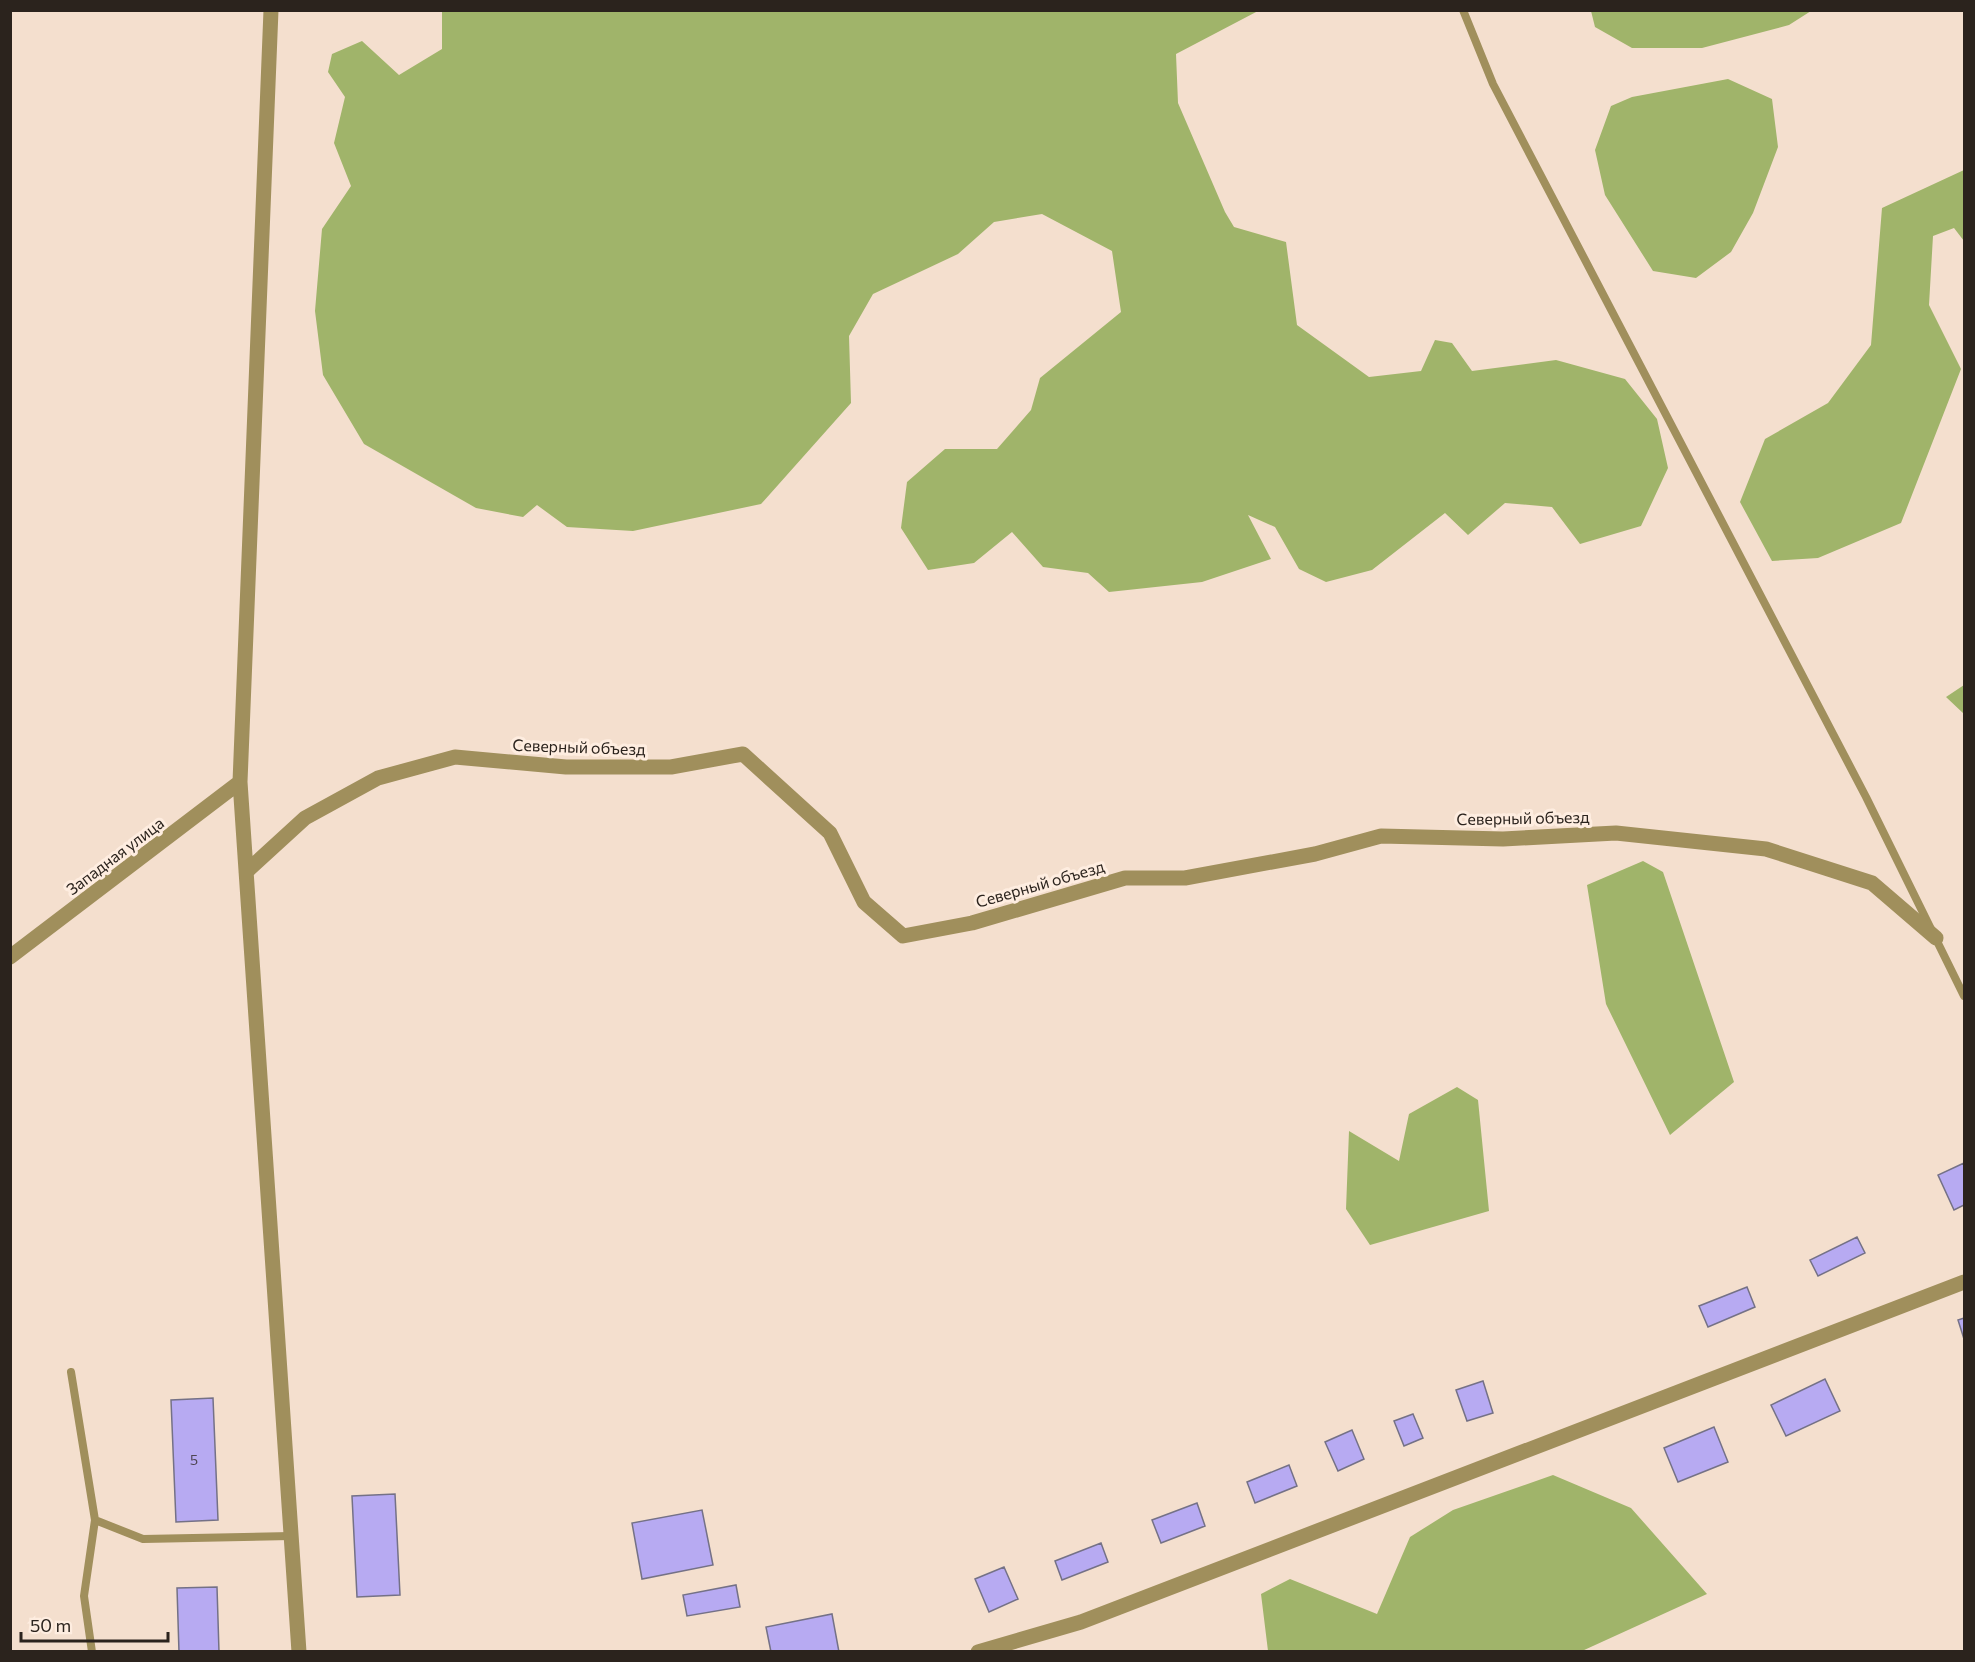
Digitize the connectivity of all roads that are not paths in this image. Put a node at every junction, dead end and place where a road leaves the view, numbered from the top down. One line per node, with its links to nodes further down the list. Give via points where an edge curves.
1 (272, 10): 3 (street)
2 (1462, 10): 5 (lane, via 1493,84 1861,786)
3 (240, 782): 4 (street); 6 (street, Западная улица)
4 (246, 872): 5 (street, Северный объезд, via 304,818 378,778 455,757 566,768 671,768 743,754 830,833 864,902 903,936 972,923 1125,878 1185,878 1315,855 1381,836 1503,839 1616,833 1767,849 1862,880 1872,884); 11 (street)
5 (1936, 938): 7 (lane)
6 (10, 957)
7 (1965, 996)
8 (1965, 1282): 14 (street, via 1081,1622)
9 (71, 1372): 10 (lane)
10 (95, 1520): 11 (lane, via 143,1539); 12 (lane, via 84,1596)
11 (291, 1536): 13 (street)
12 (92, 1652)
13 (298, 1652)
14 (978, 1652)

